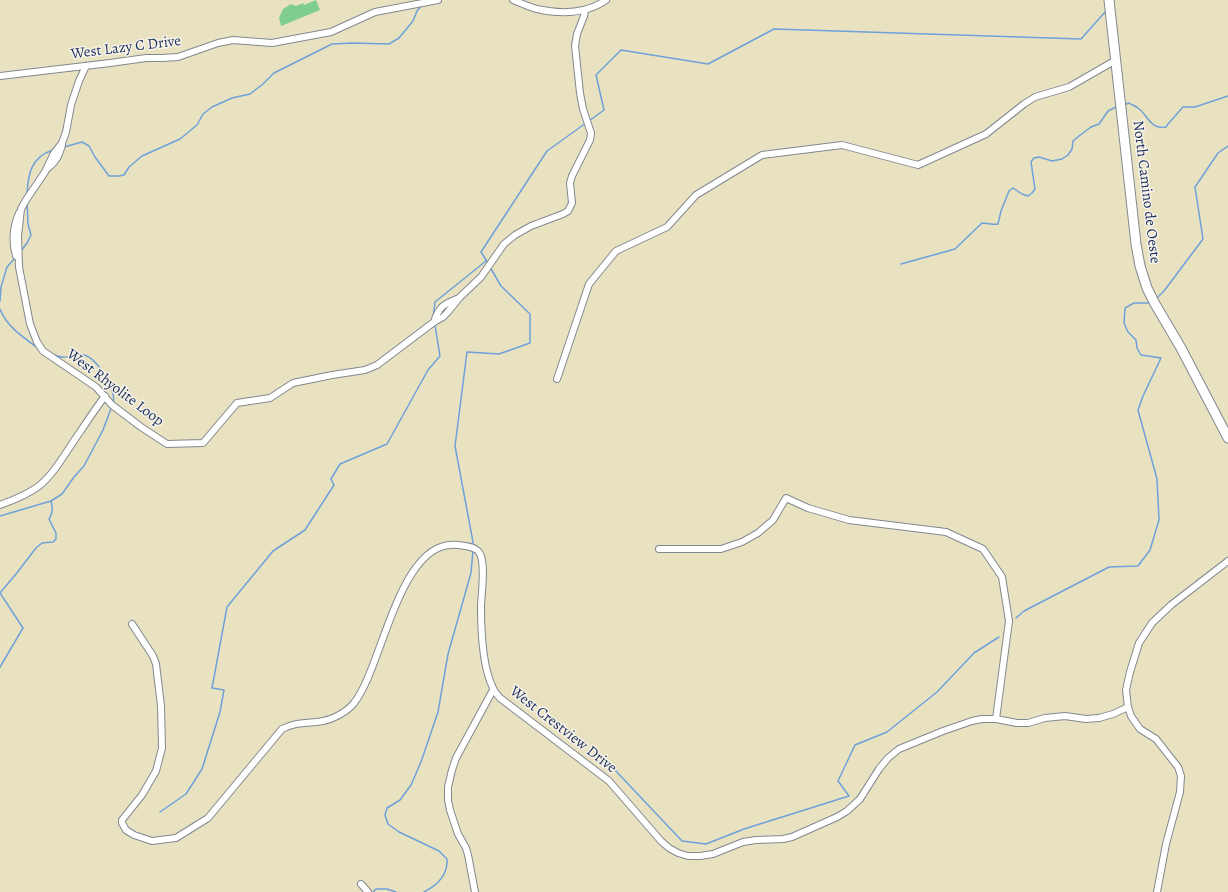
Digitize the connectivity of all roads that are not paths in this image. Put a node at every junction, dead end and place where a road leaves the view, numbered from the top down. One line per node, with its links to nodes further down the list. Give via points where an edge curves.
1 (438, 0): 7 (street, West Lazy C Drive, via 375,12 330,32 272,43 233,40 178,57 146,58)
2 (513, 0): 5 (street, via 536,9 564,13)
3 (606, 0): 5 (street)
4 (1109, 0): 6 (street, North Camino de Oeste)
5 (585, 10): 10 (street, West Rhyolite Loop, via 575,46 580,93 591,133 570,183 571,207 563,214 530,226 504,244 476,283 447,313 377,365 365,370 293,383 270,398 237,403 203,443 167,444 112,405)
6 (1116, 60): 9 (street, via 1069,87 1035,97 986,134 918,165 842,145 762,155 696,195 668,227 616,251 589,284); 11 (street, North Camino de Oeste, via 1140,266 1155,304)
7 (86, 66): 8 (street, West Lazy C Drive); 10 (street, West Rhyolite Loop, via 71,105 62,143 54,152 45,172 21,209 18,236 20,267 29,318 37,342 43,351)
8 (0, 76)
9 (557, 379)
10 (105, 396): 12 (street, via 50,475 39,486 20,498)
11 (1228, 438)
12 (0, 505)
13 (659, 549): 18 (street, via 721,549 742,542 773,520 786,498 808,508 849,520 946,532 983,549 1002,576 1008,621)
14 (1228, 560): 17 (street, via 1171,604 1152,623 1139,643 1130,672 1126,690)
15 (132, 624): 16 (street, West Crestview Drive, via 156,664 162,748 156,771 122,823 126,830 134,835 152,841 176,838 208,818 282,729 291,725 324,721 354,704 365,684 406,582 424,557 435,548 454,544 469,546 478,550 481,555 481,627 486,665)
16 (493, 690): 18 (street, West Crestview Drive, via 609,781 661,842 688,856 713,854 743,842 783,839 798,835 847,811 860,799 888,758 899,749 972,720); 21 (street, via 456,758 448,787 450,810 466,848)
17 (1128, 707): 18 (street, West Crestview Drive, via 1113,714 1086,720 1065,716 1028,723); 22 (street, via 1140,729 1156,739 1178,767 1180,776 1180,792)
18 (996, 719)
19 (361, 884): 20 (street)
20 (368, 892)
21 (475, 892)
22 (1157, 892)

